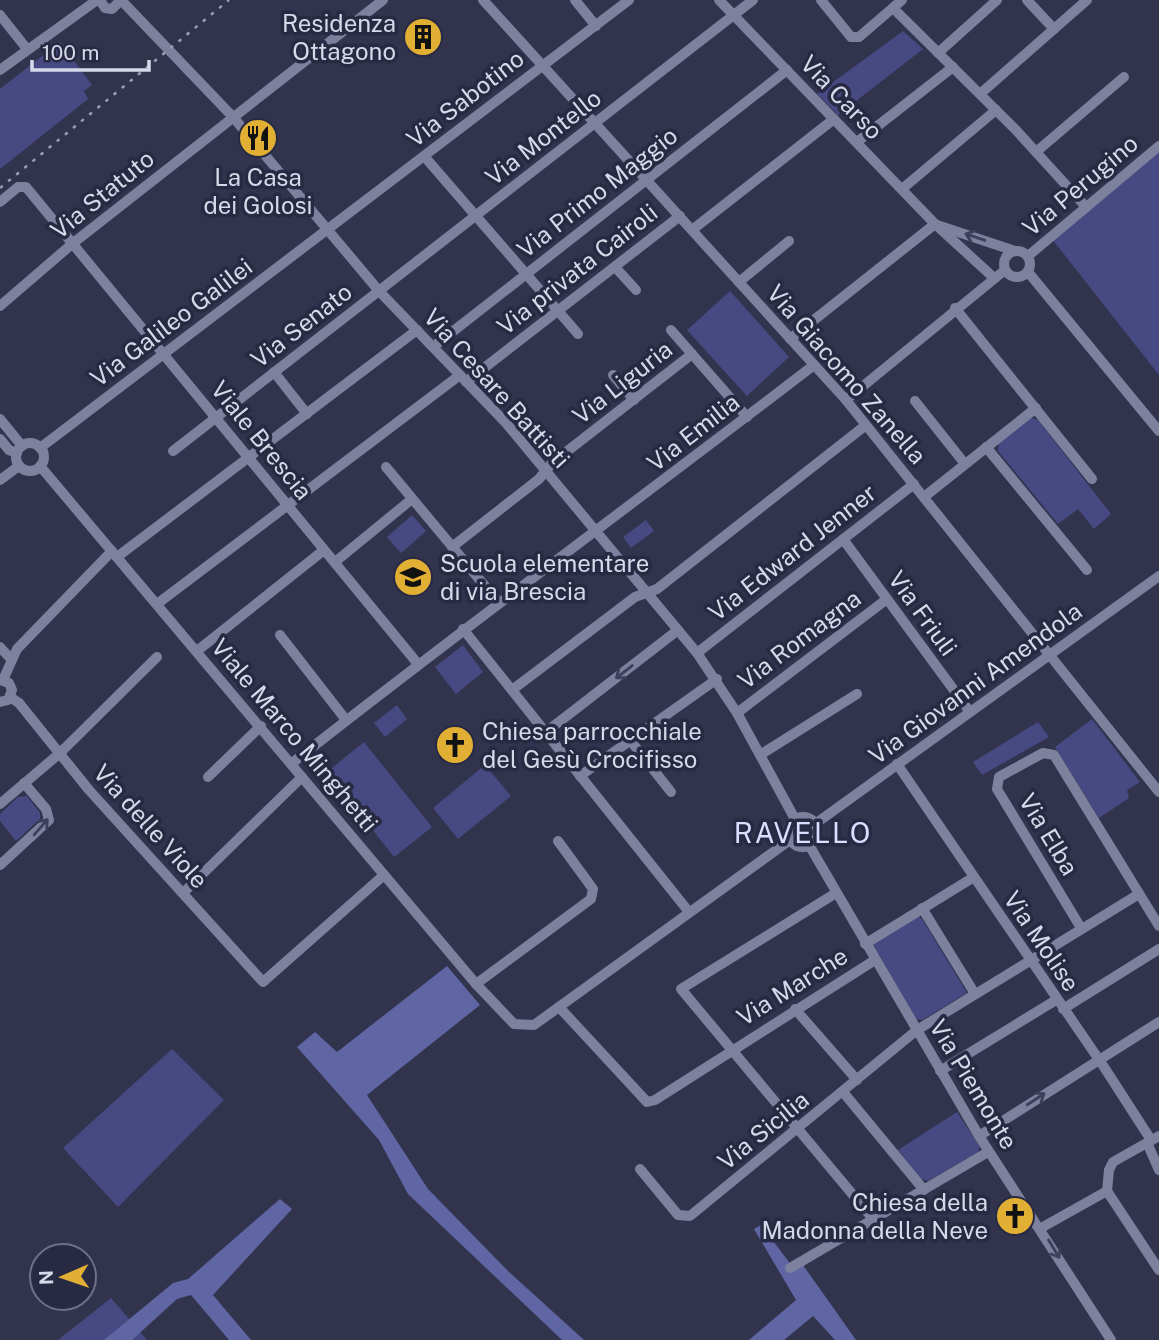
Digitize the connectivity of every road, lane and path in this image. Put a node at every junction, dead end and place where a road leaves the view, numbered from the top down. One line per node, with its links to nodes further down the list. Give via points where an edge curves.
1 (383, 0): 27 (street, Via Statuto)
2 (575, 0): 16 (street)
3 (629, 0): 16 (street, Via Sabotino)
4 (719, 0): 15 (street, Via Carso)
5 (753, 0): 15 (street, Via Montello)
6 (821, 0): 13 (street, via 851,37 859,37)
7 (902, 0): 13 (street)
8 (997, 0): 19 (street)
9 (1027, 0): 17 (street)
10 (1087, 0): 17 (street)
11 (485, 1): 20 (street, Via Giacomo Zanella)
12 (110, 3): 18 (street, via 83,11); 27 (street, Via Cesare Battisti, via 132,12)
13 (893, 8): 19 (street)
14 (0, 15): 18 (street)
15 (733, 16): 23 (street, Via Carso); 29 (street, Via Montello)
16 (596, 26): 20 (street, Via Sabotino)
17 (1054, 29): 25 (street)
18 (27, 49): 22 (street)
19 (938, 53): 21 (street)
20 (542, 64): 29 (street, Via Giacomo Zanella); 33 (street, Via Sabotino)
21 (953, 67): 25 (street); 30 (street)
22 (0, 69)
23 (787, 69): 28 (street, Via Carso); 34 (street, Via Primo Maggio)
24 (1124, 77): 32 (street)
25 (979, 94): 26 (street)
26 (996, 110): 32 (street); 35 (street)
27 (233, 117): 41 (street, Via Cesare Battisti); 44 (street, Via Statuto)
28 (834, 119): 30 (street, Via Carso); 42 (street)
29 (595, 123): 34 (street, Via Giacomo Zanella); 38 (street, Via Montello)
30 (857, 142): 35 (street, Via Carso)
31 (1159, 146): 37 (street, Via Perugino)
32 (1036, 152): 37 (street)
33 (424, 156): 38 (street); 41 (street, Via Sabotino)
34 (646, 180): 39 (street, Via Giacomo Zanella); 50 (street, Via Primo Maggio)
35 (902, 189): 40 (street, Via Carso)
36 (0, 202): 44 (street, Viale Brescia, via 18,187 26,187)
37 (1086, 207): 46 (street, Via Perugino)
38 (477, 215): 50 (street); 54 (street, Via Montello)
39 (680, 216): 42 (street, Via Giacomo Zanella); 47 (street, Via privata Cairoli)
40 (934, 224): 45 (street, Via Carso, one-way to 40); 51 (street, Via Carso); 61 (street)
41 (327, 230): 54 (street, Via Cesare Battisti); 63 (street, Via Galileo Galilei)
42 (692, 230): 52 (street, Via Giacomo Zanella)
43 (789, 241): 52 (street)
44 (72, 244): 55 (street, Via Statuto); 63 (street, Viale Brescia)
45 (1015, 251): 46 (street); 48 (street, via 1006,258)
46 (1028, 256): 49 (street)
47 (615, 267): 53 (street); 57 (street, Via privata Cairoli)
48 (1005, 270): 49 (street, via 1016,277); 51 (street)
49 (1028, 272): 78 (street)
50 (526, 274): 57 (street); 62 (street, Via Primo Maggio)
51 (993, 277): 56 (street)
52 (739, 282): 61 (street, Via Giacomo Zanella)
53 (636, 290)
54 (379, 291): 58 (street, Via Cesare Battisti); 66 (street, Via Senato)
55 (2, 301)
56 (956, 308): 70 (street); 72 (street)
57 (558, 311): 60 (street); 68 (street, Via privata Cairoli)
58 (417, 330): 62 (street, Via Cesare Battisti); 73 (street)
59 (671, 330): 64 (street)
60 (578, 334)
61 (790, 339): 65 (street, Via Giacomo Zanella)
62 (433, 347): 68 (street, Via Cesare Battisti)
63 (163, 354): 75 (street, Viale Brescia); 81 (street, Via Galileo Galilei)
64 (692, 354): 69 (street, Via Liguria); 74 (street)
65 (814, 365): 70 (street, Via Giacomo Zanella); 74 (street, Via Emilia)
66 (274, 372): 73 (street); 75 (street, Via Senato)
67 (613, 375): 69 (street)
68 (463, 378): 89 (street, Via Cesare Battisti); 95 (street, Via privata Cairoli)
69 (634, 400): 89 (street, Via Liguria)
70 (846, 400): 77 (street, Via Giacomo Zanella)
71 (915, 401): 85 (street)
72 (1035, 408): 80 (street); 90 (street)
73 (307, 414): 84 (street)
74 (747, 417): 96 (street, Via Emilia)
75 (216, 418): 83 (street, Via Senato); 84 (street, Viale Brescia)
76 (0, 419): 82 (street)
77 (866, 425): 92 (street, Via Giacomo Zanella); 104 (street)
78 (1159, 431)
79 (0, 439): 82 (street, via 9,450)
80 (986, 447): 85 (street); 102 (street)
81 (40, 448): 82 (street, via 33,443); 87 (street)
82 (19, 449): 86 (street)
83 (173, 451)
84 (249, 458): 95 (street, Viale Brescia); 100 (street)
85 (965, 464): 93 (street)
86 (19, 466): 87 (street, via 32,471); 91 (street)
87 (40, 466): 100 (street, Viale Marco Minghetti)
88 (386, 467): 94 (street)
89 (546, 470): 96 (street, Via Cesare Battisti); 98 (street, Via Liguria)
90 (1092, 479)
91 (0, 480)
92 (914, 484): 93 (street, Via Giacomo Zanella); 97 (street, Via Edward Jenner)
93 (924, 497): 114 (street, Via Giacomo Zanella)
94 (412, 499): 98 (street); 101 (street)
95 (288, 505): 99 (street, Viale Brescia); 107 (street, Via privata Cairoli)
96 (597, 532): 104 (street, Via Cesare Battisti); 106 (street, Via Emilia)
97 (843, 539): 105 (street, Via Friuli); 113 (street, Via Edward Jenner)
98 (452, 547): 106 (street)
99 (324, 550): 101 (street, Viale Brescia); 112 (street)
100 (115, 554): 107 (street, Viale Marco Minghetti); 116 (street)
101 (335, 562): 117 (street, Viale Brescia)
102 (1087, 570)
103 (1159, 576): 114 (street, Via Giovanni Amendola)
104 (646, 593): 109 (street, Via Cesare Battisti); 120 (street)
105 (887, 599): 123 (street, Via Friuli); 124 (street, Via Romagna)
106 (499, 603): 108 (street, Via Emilia)
107 (157, 604): 112 (street, Viale Marco Minghetti)
108 (463, 629): 117 (street, Via Emilia); 120 (street)
109 (678, 630): 113 (street, Via Cesare Battisti); 127 (street, one-way to 127)
110 (280, 635): 125 (street)
111 (0, 648): 116 (street)
112 (197, 651): 126 (street, Viale Marco Minghetti)
113 (696, 653): 118 (street, Via Cesare Battisti)
114 (1051, 654): 123 (street, Via Giovanni Amendola); 138 (street, Via Giacomo Zanella)
115 (157, 657): 129 (street)
116 (10, 658): 119 (street)
117 (418, 664): 125 (street, Via Emilia)
118 (717, 679): 124 (street, Via Cesare Battisti); 128 (street)
119 (1, 680): 122 (street, via 11,687)
120 (512, 690): 127 (street)
121 (857, 694): 130 (street)
122 (5, 700): 129 (street, Via delle Viole, via 19,703)
123 (970, 712): 132 (street, Via Giovanni Amendola)
124 (737, 713): 130 (street, Via Cesare Battisti)
125 (346, 720): 131 (street, Via Emilia)
126 (261, 726): 131 (street, Viale Marco Minghetti); 134 (street)
127 (546, 732): 133 (street)
128 (629, 740): 133 (street); 137 (street)
129 (60, 753): 136 (street); 148 (street, Via delle Viole)
130 (760, 755): 140 (street, Via Cesare Battisti)
131 (291, 764): 135 (street, Viale Marco Minghetti)
132 (897, 764): 141 (street, Via Giovanni Amendola); 147 (street, Via Molise)
133 (580, 775): 152 (street)
134 (208, 777)
135 (302, 777): 146 (street, Viale Marco Minghetti); 148 (street)
136 (24, 783): 139 (street); 145 (street, one-way to 136, via 48,820 46,809)
137 (671, 792)
138 (1159, 792)
139 (0, 804)
140 (795, 819): 141 (street, via 806,817); 142 (street, via 788,828)
141 (815, 824): 144 (street, via 817,836)
142 (790, 840): 144 (street, via 798,846); 152 (street)
143 (558, 841): 159 (street, via 593,889 591,900)
144 (809, 845): 149 (street, Via Piemonte)
145 (0, 864)
146 (384, 875): 148 (street, Via delle Viole, via 263,982); 159 (street, Viale Marco Minghetti)
147 (974, 877): 151 (street); 158 (street, Via Molise)
148 (183, 893)
149 (836, 893): 155 (street, Via Piemonte); 166 (street, via 681,989)
150 (1139, 894): 153 (street); 154 (street, Via Sicilia); 154 (street, Via Elba, via 1054,755 1043,753 999,777 997,789)
151 (922, 908): 155 (street); 160 (street)
152 (689, 912): 162 (street)
153 (1159, 926)
154 (1081, 928): 158 (street, Via Sicilia)
155 (865, 944): 157 (street, Via Piemonte)
156 (1159, 949): 161 (street)
157 (875, 960): 163 (street, Via Marche); 165 (street, Via Piemonte)
158 (1030, 960): 160 (street, Via Sicilia); 161 (street, Via Molise)
159 (476, 984): 162 (street, Viale Marco Minghetti, via 508,1021 521,1026 534,1025)
160 (975, 994): 165 (street, Via Sicilia)
161 (1059, 1005): 167 (street, Via Molise); 168 (street)
162 (559, 1007): 166 (street, Via Marche, via 647,1102)
163 (795, 1009): 166 (street, Via Marche); 169 (street)
164 (1159, 1022): 167 (street)
165 (916, 1030): 168 (street, Via Piemonte); 169 (street, Via Sicilia)
166 (731, 1049): 171 (street)
167 (1098, 1060): 172 (street, one-way to 167); 173 (street, Via Molise)
168 (940, 1071): 172 (street, Via Piemonte)
169 (857, 1080): 170 (street, Via Sicilia)
170 (843, 1092): 171 (street, Via Sicilia); 177 (street)
171 (799, 1129): 175 (street, Via Sicilia, via 690,1216 678,1215); 179 (street)
172 (979, 1136): 174 (street, Via Piemonte)
173 (1152, 1140): 176 (street, Via Molise); 178 (street, via 1113,1163)
174 (988, 1152): 177 (street); 180 (street, Via Piemonte)
175 (640, 1169)
176 (1159, 1170)
177 (924, 1190): 179 (street)
178 (1107, 1191): 180 (street); 182 (street)
179 (874, 1220): 181 (street)
180 (1041, 1228): 183 (street, Via Piemonte, one-way to 183)
181 (790, 1268)
182 (1159, 1270)
183 (1111, 1340)

